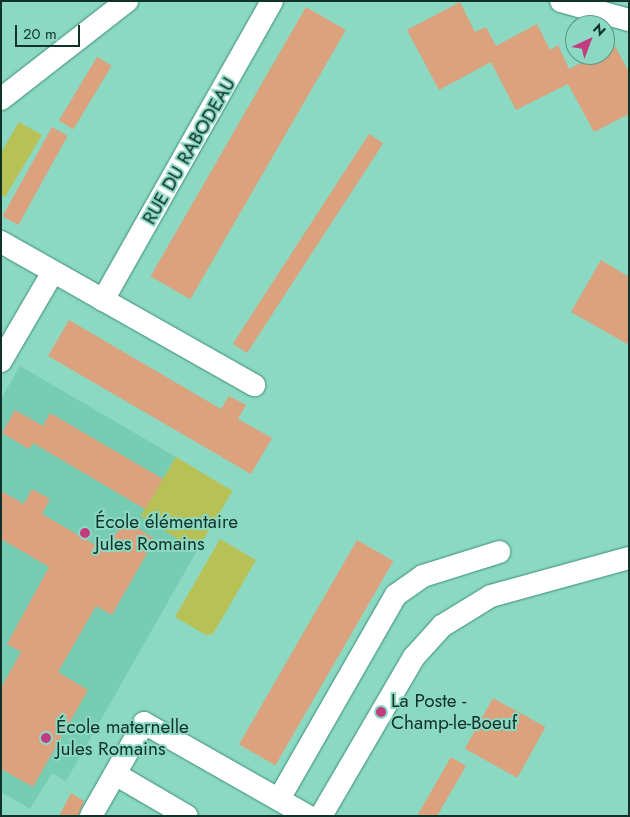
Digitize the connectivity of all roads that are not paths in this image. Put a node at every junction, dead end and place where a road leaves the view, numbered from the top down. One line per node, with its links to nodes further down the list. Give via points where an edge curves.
1 (127, 1): 5 (street)
2 (272, 1): 8 (street, RUE DU RABODEAU)
3 (561, 1): 4 (street)
4 (629, 20)
5 (1, 99)
6 (1, 242): 7 (street)
7 (53, 272): 8 (street); 9 (street)
8 (103, 300): 10 (street)
9 (1, 361)
10 (254, 385)
11 (499, 552): 14 (street, via 423,576 396,595)
12 (629, 558): 18 (street, via 490,596 442,626 414,657)
13 (115, 774): 14 (street, via 144,723); 15 (street); 16 (street)
14 (279, 799): 17 (street)
15 (92, 816)
16 (187, 816)
17 (308, 816)
18 (321, 816)

